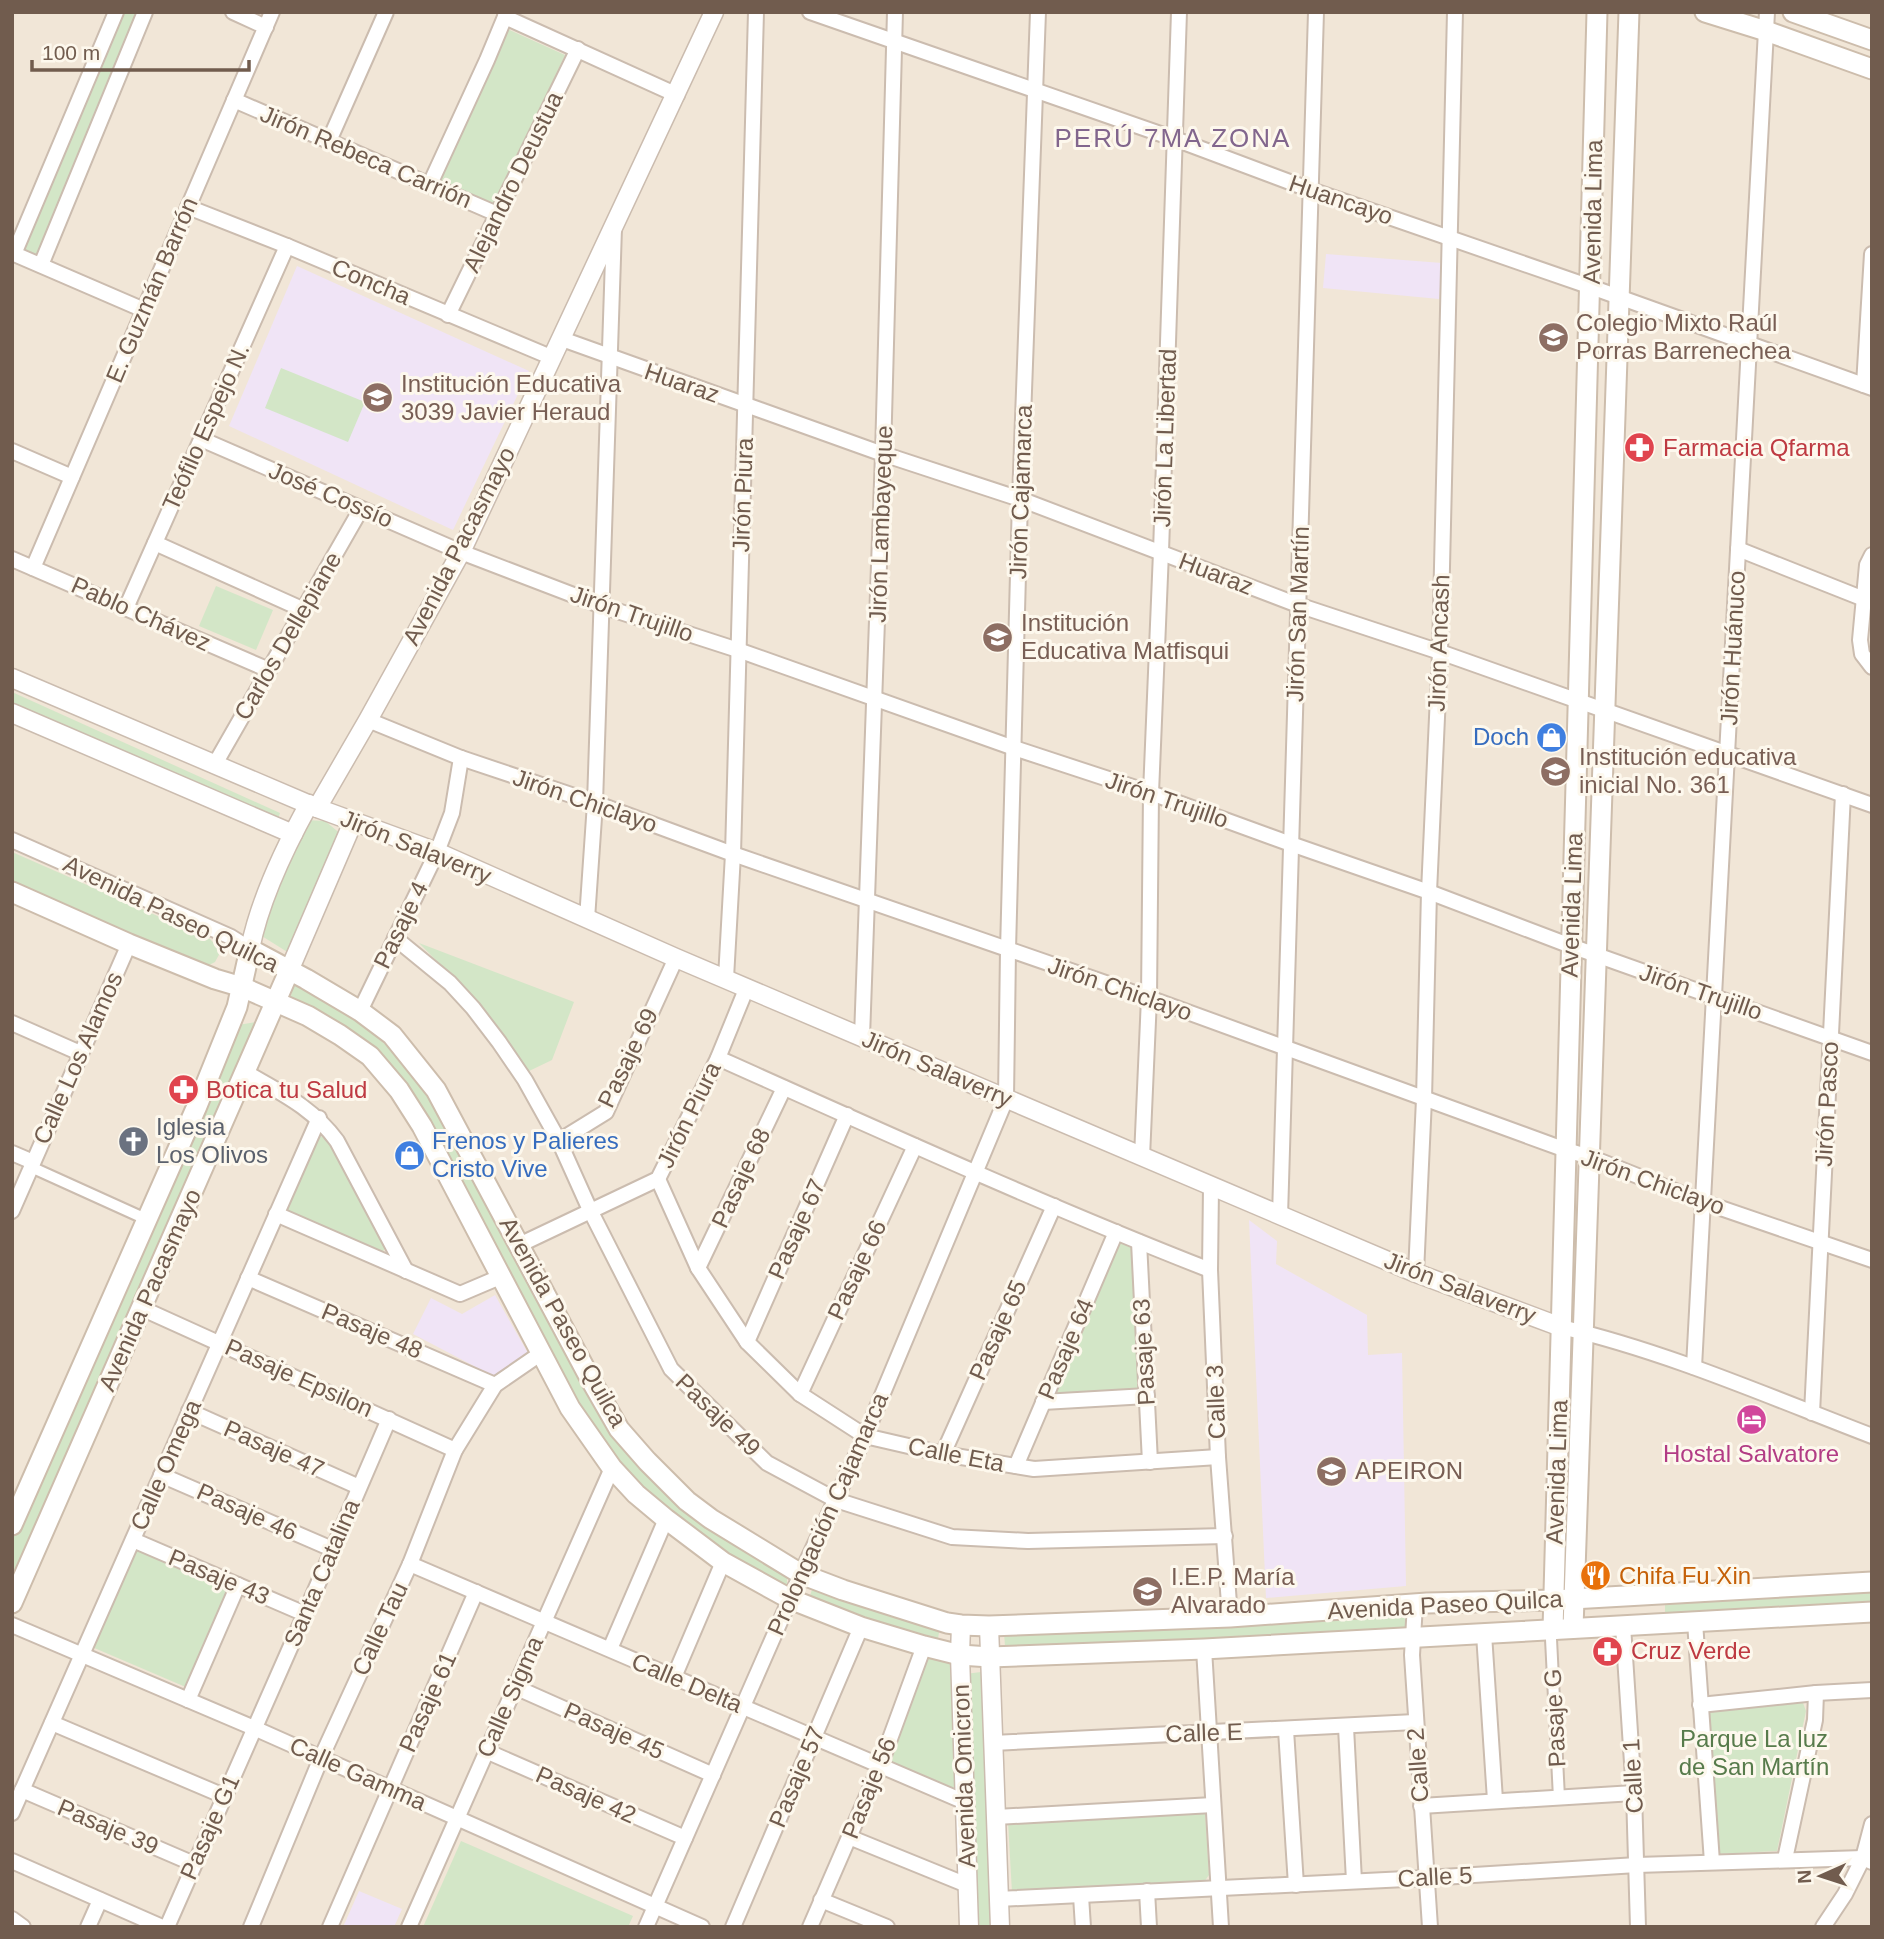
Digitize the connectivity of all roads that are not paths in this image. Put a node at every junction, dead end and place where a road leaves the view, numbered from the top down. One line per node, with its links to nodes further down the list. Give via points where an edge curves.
1 (116, 12): 37 (street)
2 (145, 12): 39 (street)
3 (233, 12): 20 (street)
4 (272, 12): 20 (street, E. Guzmán Barrón)
5 (386, 12): 29 (street)
6 (715, 12): 26 (street, Avenida Pacasmayo)
7 (756, 12): 49 (street, Jirón Piura)
8 (810, 12): 21 (street, Huancayo)
9 (895, 12): 21 (street, Jirón Lambayeque)
10 (1038, 12): 25 (street, Jirón Cajamarca)
11 (1179, 12): 28 (street, Jirón La Libertad)
12 (1316, 12): 31 (street, Jirón San Martín)
13 (1455, 12): 35 (street, Jirón Ancash)
14 (1597, 12): 40 (main road, Avenida Lima)
15 (1629, 12): 41 (main road, Avenida Lima)
16 (1705, 12): 19 (main road)
17 (1793, 12): 22 (main road)
18 (506, 14): 23 (street); 30 (street)
19 (1767, 22): 24 (main road); 45 (street, Jirón Huánuco)
20 (265, 27): 27 (street, E. Guzmán Barrón)
21 (894, 40): 25 (street, Huancayo); 52 (street, Jirón Lambayeque)
22 (1872, 40)
23 (578, 49): 26 (street); 33 (street, Alejandro Deustua)
24 (1872, 69)
25 (1035, 90): 28 (street, Huancayo); 54 (street, Jirón Cajamarca)
26 (677, 95): 34 (street, Avenida Pacasmayo)
27 (234, 100): 29 (street, Jirón Rebeca Carrión); 32 (street, E. Guzmán Barrón)
28 (1175, 139): 31 (street, Huancayo); 59 (street, Jirón La Libertad)
29 (329, 141): 30 (street, Jirón Rebeca Carrión)
30 (430, 184): 33 (street, Jirón Rebeca Carrión)
31 (1311, 190): 35 (street, Huancayo); 64 (street, Jirón San Martín)
32 (188, 207): 36 (street, Concha); 42 (street, E. Guzmán Barrón)
33 (497, 214): 43 (street, Alejandro Deustua)
34 (614, 228): 44 (street, Avenida Pacasmayo); 46 (street)
35 (1449, 237): 40 (street, Huancayo); 69 (street, Jirón Ancash)
36 (287, 246): 43 (street, Concha); 50 (street, Teófilo Espejo N.)
37 (13, 253): 39 (street)
38 (1872, 254): 48 (street)
39 (41, 265): 42 (street)
40 (1591, 287): 41 (street, Huancayo); 74 (main road, Avenida Lima)
41 (1620, 298): 45 (street, Huancayo); 75 (main road, Avenida Lima)
42 (144, 310): 53 (street, E. Guzmán Barrón)
43 (449, 315): 47 (street, Concha)
44 (562, 340): 46 (street, Huaraz); 47 (street, Avenida Pacasmayo)
45 (1749, 344): 48 (street, Huancayo); 57 (street, Jirón Huánuco)
46 (610, 357): 49 (street, Huaraz); 65 (street)
47 (553, 358): 58 (street, Avenida Pacasmayo)
48 (1868, 387)
49 (745, 405): 52 (street, Huaraz); 68 (street, Jirón Piura)
50 (201, 439): 55 (street, José Cossío); 56 (street, Teófilo Espejo N.)
51 (12, 451): 53 (street)
52 (883, 454): 54 (street, Huaraz); 73 (street, Jirón Lambayeque)
53 (72, 477): 62 (street, E. Guzmán Barrón)
54 (1020, 499): 59 (street, Huaraz); 78 (street, Jirón Cajamarca)
55 (362, 509): 58 (street, José Cossío); 67 (street, Carlos Dellepiane)
56 (155, 543): 66 (street, Teófilo Espejo N.); 67 (street)
57 (1738, 549): 63 (street); 79 (street, Jirón Huánuco)
58 (461, 552): 65 (street, Jirón Trujillo); 77 (street, Avenida Pacasmayo)
59 (1161, 552): 64 (street, Huaraz); 82 (street, Jirón La Libertad)
60 (1872, 555): 63 (street)
61 (12, 559): 62 (street, Pablo Chávez)
62 (33, 568): 66 (street, Pablo Chávez)
63 (1864, 599): 70 (street, via 1860,648)
64 (1298, 605): 69 (street, Huaraz); 90 (street, Jirón San Martín)
65 (601, 606): 68 (street, Jirón Trujillo); 84 (street)
66 (126, 608): 71 (street, Pablo Chávez)
67 (304, 610): 71 (street, Carlos Dellepiane)
68 (738, 650): 73 (street, Jirón Trujillo); 92 (street, Jirón Piura)
69 (1440, 652): 74 (street, Huaraz); 94 (street, Jirón Ancash)
70 (1872, 667)
71 (269, 670): 81 (street, Carlos Dellepiane)
72 (12, 678): 81 (street, Jirón Salaverry)
73 (876, 698): 78 (street, Jirón Trujillo); 95 (street, Jirón Lambayeque)
74 (1579, 702): 75 (street, Huaraz); 99 (main road, Avenida Lima)
75 (1605, 710): 79 (street, Huaraz); 102 (main road, Avenida Lima)
76 (12, 713): 88 (street)
77 (368, 720): 80 (street, Jirón Chiclayo); 86 (street, Avenida Pacasmayo)
78 (1014, 748): 82 (street, Jirón Trujillo); 101 (street, Jirón Cajamarca)
79 (1727, 754): 83 (street, Huaraz); 108 (street, Jirón Huánuco)
80 (461, 758): 84 (street, Jirón Chiclayo); 91 (street, Pasaje 4, via 452,813)
81 (215, 764): 86 (street, Jirón Salaverry)
82 (1151, 793): 90 (street, Jirón Trujillo); 109 (street, Jirón La Libertad)
83 (1843, 794): 85 (street, Huaraz); 114 (street, Jirón Pasco)
84 (595, 803): 92 (street, Jirón Chiclayo); 96 (street)
85 (1872, 805)
86 (313, 806): 87 (street, Jirón Salaverry); 88 (street, Avenida Pacasmayo)
87 (353, 822): 91 (street, Jirón Salaverry); 104 (street, Avenida Pacasmayo)
88 (293, 834): 100 (street, Avenida Pacasmayo, via 254,926)
89 (12, 840): 100 (street, Avenida Paseo Quilca)
90 (1291, 844): 94 (street, Jirón Trujillo); 115 (street, Jirón San Martín)
91 (436, 852): 96 (street, Jirón Salaverry); 97 (street, Pasaje 4)
92 (733, 854): 95 (street, Jirón Chiclayo); 105 (street, Jirón Piura)
93 (12, 892): 98 (main road, Avenida Paseo Quilca)
94 (1429, 892): 99 (street, Jirón Trujillo); 122 (street, Jirón Ancash)
95 (868, 900): 101 (street, Jirón Chiclayo); 113 (street, Jirón Lambayeque)
96 (587, 919): 103 (street, Jirón Salaverry)
97 (395, 938): 111 (street, Pasaje 4); 125 (street, Pasaje 49, via 450,983 472,1008 525,1080)
98 (129, 944): 106 (main road, Avenida Paseo Quilca); 116 (street, Calle Los Alamos)
99 (1571, 946): 102 (street, Jirón Trujillo); 127 (main road, Avenida Lima)
100 (250, 949): 104 (main road, Avenida Paseo Quilca); 106 (main road, Avenida Pacasmayo)
101 (1008, 950): 109 (street, Jirón Chiclayo); 121 (street, Jirón Cajamarca)
102 (1597, 956): 108 (street, Jirón Trujillo); 130 (main road, Avenida Lima)
103 (676, 957): 105 (street, Jirón Salaverry); 125 (street, Pasaje 69, via 606,1112)
104 (289, 971): 110 (main road, Avenida Pacasmayo); 111 (main road, Avenida Paseo Quilca)
105 (726, 978): 107 (street, Jirón Salaverry)
106 (242, 987): 110 (main road, Avenida Paseo Quilca); 141 (main road, Avenida Pacasmayo)
107 (747, 987): 113 (street, Jirón Salaverry); 118 (street, Jirón Piura)
108 (1714, 996): 114 (street, Jirón Trujillo); 135 (street, Jirón Huánuco)
109 (1149, 998): 115 (street, Jirón Chiclayo); 129 (street, Jirón La Libertad)
110 (276, 1001): 119 (main road, Avenida Pacasmayo); 151 (main road, Avenida Paseo Quilca, via 370,1056 399,1090)
111 (360, 1011): 145 (main road, Avenida Paseo Quilca, via 392,1035 436,1090)
112 (12, 1023): 116 (street)
113 (862, 1037): 121 (street, Jirón Salaverry)
114 (1830, 1037): 117 (street, Jirón Trujillo); 143 (street, Jirón Pasco)
115 (1285, 1049): 122 (street, Jirón Chiclayo); 140 (street, Jirón San Martín)
116 (80, 1053): 131 (street, Calle Los Alamos)
117 (1872, 1053)
118 (718, 1058): 120 (street); 133 (street, Jirón Piura)
119 (245, 1072): 124 (street); 153 (main road, Avenida Pacasmayo)
120 (784, 1088): 123 (street); 147 (street, Pasaje 68)
121 (1006, 1099): 129 (street, Jirón Salaverry); 132 (street, Prolongación Cajamarca)
122 (1424, 1099): 127 (street, Jirón Chiclayo); 150 (street, Jirón Ancash)
123 (847, 1115): 126 (street); 157 (street, Pasaje 67)
124 (319, 1118): 139 (street, Calle Omega); 149 (street, via 337,1141)
125 (559, 1141): 137 (street, Pasaje 49)
126 (915, 1146): 132 (street); 161 (street, Pasaje 66)
127 (1566, 1150): 130 (street, Jirón Chiclayo); 154 (main road, Avenida Lima)
128 (12, 1153): 131 (street)
129 (1142, 1157): 134 (street, Jirón Salaverry)
130 (1590, 1157): 135 (street, Jirón Chiclayo); 155 (main road, Avenida Lima)
131 (32, 1164): 138 (street, Calle Los Alamos); 141 (street)
132 (975, 1173): 136 (street); 167 (street, Prolongación Cajamarca)
133 (658, 1179): 137 (street, Jirón Piura); 147 (street, Calle Eta)
134 (1211, 1187): 140 (street, Jirón Salaverry); 148 (street, Calle 3)
135 (1703, 1202): 143 (street, Jirón Chiclayo); 159 (street, Jirón Huánuco)
136 (1054, 1206): 142 (street); 170 (street, Pasaje 65)
137 (590, 1210): 145 (street, Jirón Piura); 177 (street, Pasaje 49, via 671,1369 766,1463)
138 (12, 1211)
139 (276, 1214): 149 (street); 152 (street, Calle Omega)
140 (1280, 1216): 150 (street, Jirón Salaverry)
141 (148, 1220): 178 (main road, Avenida Pacasmayo)
142 (1116, 1232): 144 (street); 163 (street, Pasaje 64)
143 (1821, 1241): 146 (street, Jirón Chiclayo); 165 (street, Jirón Pasco)
144 (1139, 1242): 148 (street); 162 (street, Pasaje 63)
145 (519, 1245): 186 (main road, Avenida Paseo Quilca, via 592,1382 620,1429 647,1461 710,1519)
146 (1872, 1260)
147 (698, 1268): 157 (street, Calle Eta)
148 (1210, 1270): 171 (street, Calle 3)
149 (406, 1271): 151 (street, via 460,1294)
150 (1416, 1273): 154 (street, Jirón Salaverry)
151 (500, 1277): 158 (main road, Avenida Paseo Quilca)
152 (248, 1278): 156 (street, Calle Omega); 160 (street, Pasaje 48)
153 (142, 1308): 156 (street, Pasaje Epsilon); 193 (main road, Avenida Pacasmayo)
154 (1561, 1327): 155 (street, Jirón Salaverry); 192 (main road, Avenida Lima)
155 (1583, 1332): 159 (street, Jirón Salaverry); 191 (main road, Avenida Lima)
156 (220, 1342): 164 (street, Calle Omega); 166 (street, Pasaje Epsilon)
157 (747, 1342): 161 (street, Calle Eta)
158 (540, 1354): 160 (street, Calle Tau); 174 (main road, Avenida Paseo Quilca)
159 (1694, 1367): 165 (street, Jirón Salaverry)
160 (495, 1385): 169 (street, Calle Tau)
161 (800, 1394): 167 (street, Calle Eta)
162 (1147, 1396): 163 (street); 172 (street, Pasaje 63)
163 (1042, 1402): 173 (street, Pasaje 64)
164 (190, 1411): 175 (street, Calle Omega); 176 (street, Pasaje 47)
165 (1812, 1413): 168 (street, Jirón Salaverry)
166 (389, 1419): 169 (street, Pasaje Epsilon); 176 (street, Santa Catalina)
167 (865, 1436): 170 (street, Calle Eta); 177 (street, Prolongación Cajamarca)
168 (1872, 1436)
169 (455, 1450): 185 (street, Calle Tau)
170 (943, 1454): 173 (street, Calle Eta)
171 (1218, 1457): 172 (street, Calle Eta); 181 (street, Calle 3)
172 (1150, 1462): 173 (street, Calle Eta, via 1034,1469)
173 (1016, 1466)
174 (612, 1468): 179 (main road, Avenida Paseo Quilca); 198 (street, Calle Sigma)
175 (161, 1475): 182 (street, Calle Omega); 183 (street, Pasaje 46)
176 (359, 1487): 183 (street, Santa Catalina)
177 (836, 1500): 181 (street, Pasaje 49, via 952,1537 1028,1541); 186 (street, Prolongación Cajamarca)
178 (17, 1501): 180 (main road, Avenida Pacasmayo)
179 (666, 1519): 184 (main road, Avenida Paseo Quilca); 210 (street)
180 (12, 1525)
181 (1225, 1536): 197 (street, Calle 3)
182 (133, 1540): 188 (street, Pasaje 43); 212 (street, Calle Omega)
183 (332, 1549): 196 (street, Santa Catalina)
184 (723, 1562): 190 (main road, Avenida Paseo Quilca); 215 (street)
185 (410, 1564): 189 (street, Calle Delta); 231 (street, Calle Tau)
186 (801, 1574): 190 (street, Prolongación Cajamarca); 201 (main road, Avenida Paseo Quilca)
187 (1872, 1582): 191 (main road, Avenida Paseo Quilca)
188 (237, 1585): 196 (street, Pasaje 43); 219 (street)
189 (476, 1592): 198 (street, Calle Delta); 234 (street, Pasaje 61)
190 (790, 1599): 204 (main road, Avenida Paseo Quilca); 221 (street, Prolongación Cajamarca)
191 (1574, 1599): 192 (main road, Avenida Paseo Quilca); 205 (main road, Avenida Lima)
192 (1554, 1600): 194 (main road, Avenida Paseo Quilca); 207 (main road, Avenida Lima)
193 (12, 1603)
194 (1415, 1604): 197 (main road, Avenida Paseo Quilca); 208 (street, Calle 2)
195 (1872, 1612): 199 (main road, Avenida Paseo Quilca)
196 (305, 1614): 224 (street, Santa Catalina)
197 (1230, 1617): 202 (main road, Avenida Paseo Quilca)
198 (544, 1621): 210 (street, Calle Delta); 216 (street, Calle Sigma)
199 (1695, 1622): 203 (main road, Avenida Paseo Quilca); 220 (street)
200 (12, 1625): 212 (street, Calle Gamma)
201 (961, 1625): 202 (main road, Avenida Paseo Quilca); 213 (street, Avenida Omicron)
202 (989, 1626): 214 (street, Avenida Omicron)
203 (1623, 1626): 205 (main road, Avenida Paseo Quilca); 236 (street, Calle 1)
204 (861, 1627): 209 (main road, Avenida Paseo Quilca); 228 (street, Pasaje 57)
205 (1573, 1628): 207 (main road, Avenida Paseo Quilca)
206 (1484, 1634): 207 (main road, Avenida Paseo Quilca); 208 (main road, Avenida Paseo Quilca); 239 (street)
207 (1552, 1634): 238 (street, Pasaje G)
208 (1413, 1637): 211 (main road, Avenida Paseo Quilca); 222 (street, Calle 2)
209 (924, 1646): 213 (main road, Avenida Paseo Quilca); 232 (street, Pasaje 56)
210 (610, 1649): 215 (street, Calle Delta)
211 (1204, 1649): 214 (main road, Avenida Paseo Quilca); 227 (street)
212 (82, 1655): 219 (street, Calle Gamma); 223 (street, Calle Omega)
213 (960, 1656): 214 (main road, Avenida Paseo Quilca); 240 (street, Avenida Omicron)
214 (990, 1657): 229 (street, Avenida Omicron)
215 (674, 1677): 221 (street, Calle Delta)
216 (515, 1687): 230 (street, Calle Sigma); 233 (street, Pasaje 45)
217 (1872, 1690): 218 (street)
218 (1816, 1693): 220 (street); 249 (street, via 1815,1720)
219 (188, 1700): 224 (street, Calle Gamma)
220 (1700, 1704): 252 (street)
221 (743, 1707): 228 (street, Calle Delta); 233 (street, Prolongación Cajamarca)
222 (1415, 1722): 225 (street, Calle E); 242 (street, Calle 2)
223 (52, 1723): 235 (street, Calle Omega); 237 (street)
224 (254, 1727): 231 (street, Calle Gamma); 237 (street, Pasaje G1)
225 (1346, 1727): 226 (street, Calle E); 256 (street)
226 (1286, 1730): 227 (street, Calle E); 258 (street)
227 (1209, 1732): 229 (street, Calle E); 241 (street)
228 (815, 1737): 232 (street, Calle Delta); 275 (street, Pasaje 57)
229 (993, 1743): 244 (street, Avenida Omicron)
230 (486, 1751): 245 (street, Calle Sigma); 248 (street, Pasaje 42)
231 (321, 1758): 234 (street, Calle Gamma); 270 (street, Calle Tau)
232 (880, 1766): 240 (street, Calle Delta); 247 (street, Pasaje 56)
233 (713, 1775): 248 (street, Prolongación Cajamarca)
234 (390, 1789): 245 (street, Calle Gamma); 271 (street, Pasaje 61)
235 (22, 1790): 243 (street, Calle Omega); 253 (street, Pasaje 39)
236 (1634, 1793): 238 (street); 254 (street, Calle 1)
237 (224, 1796): 253 (street, Pasaje G1)
238 (1559, 1798): 239 (street)
239 (1495, 1800): 242 (street)
240 (965, 1802): 257 (street, Avenida Omicron)
241 (1213, 1805): 244 (street); 259 (street)
242 (1421, 1806): 255 (street, Calle 2)
243 (12, 1812)
244 (996, 1817): 262 (street, Avenida Omicron)
245 (457, 1818): 265 (street, Calle Gamma); 272 (street, Calle Sigma)
246 (1872, 1824): 250 (street)
247 (849, 1837): 257 (street); 264 (street, Pasaje 56)
248 (685, 1838): 265 (street, Prolongación Cajamarca)
249 (1785, 1859): 250 (street, Calle 5); 252 (street, Calle 5)
250 (1867, 1860): 285 (street)
251 (12, 1861): 263 (street)
252 (1712, 1863): 254 (street, Calle 5)
253 (194, 1864): 269 (street, Pasaje G1)
254 (1637, 1865): 255 (street, Calle 5); 284 (street, Calle 1)
255 (1426, 1878): 256 (street, Calle 5); 283 (street, Calle 2)
256 (1354, 1881): 258 (street, Calle 5)
257 (967, 1885): 278 (street, Avenida Omicron)
258 (1296, 1885): 259 (street, Calle 5)
259 (1219, 1888): 260 (street, Calle 5); 282 (street)
260 (1147, 1891): 261 (street, Calle 5); 281 (street)
261 (1081, 1896): 262 (street, Calle 5); 280 (street)
262 (998, 1899): 279 (street, Avenida Omicron)
263 (100, 1900): 268 (street); 269 (street)
264 (821, 1900): 276 (street, Pasaje 56); 277 (street)
265 (655, 1906): 273 (street, Prolongación Cajamarca); 274 (street, Calle Gamma)
266 (12, 1919): 267 (street)
267 (23, 1927)
268 (88, 1927)
269 (164, 1927)
270 (251, 1927)
271 (330, 1927)
272 (409, 1927)
273 (646, 1927)
274 (702, 1927)
275 (733, 1927)
276 (810, 1927)
277 (887, 1927)
278 (969, 1927)
279 (1000, 1927)
280 (1083, 1927)
281 (1149, 1927)
282 (1221, 1927)
283 (1430, 1927)
284 (1639, 1927)
285 (1824, 1927)

